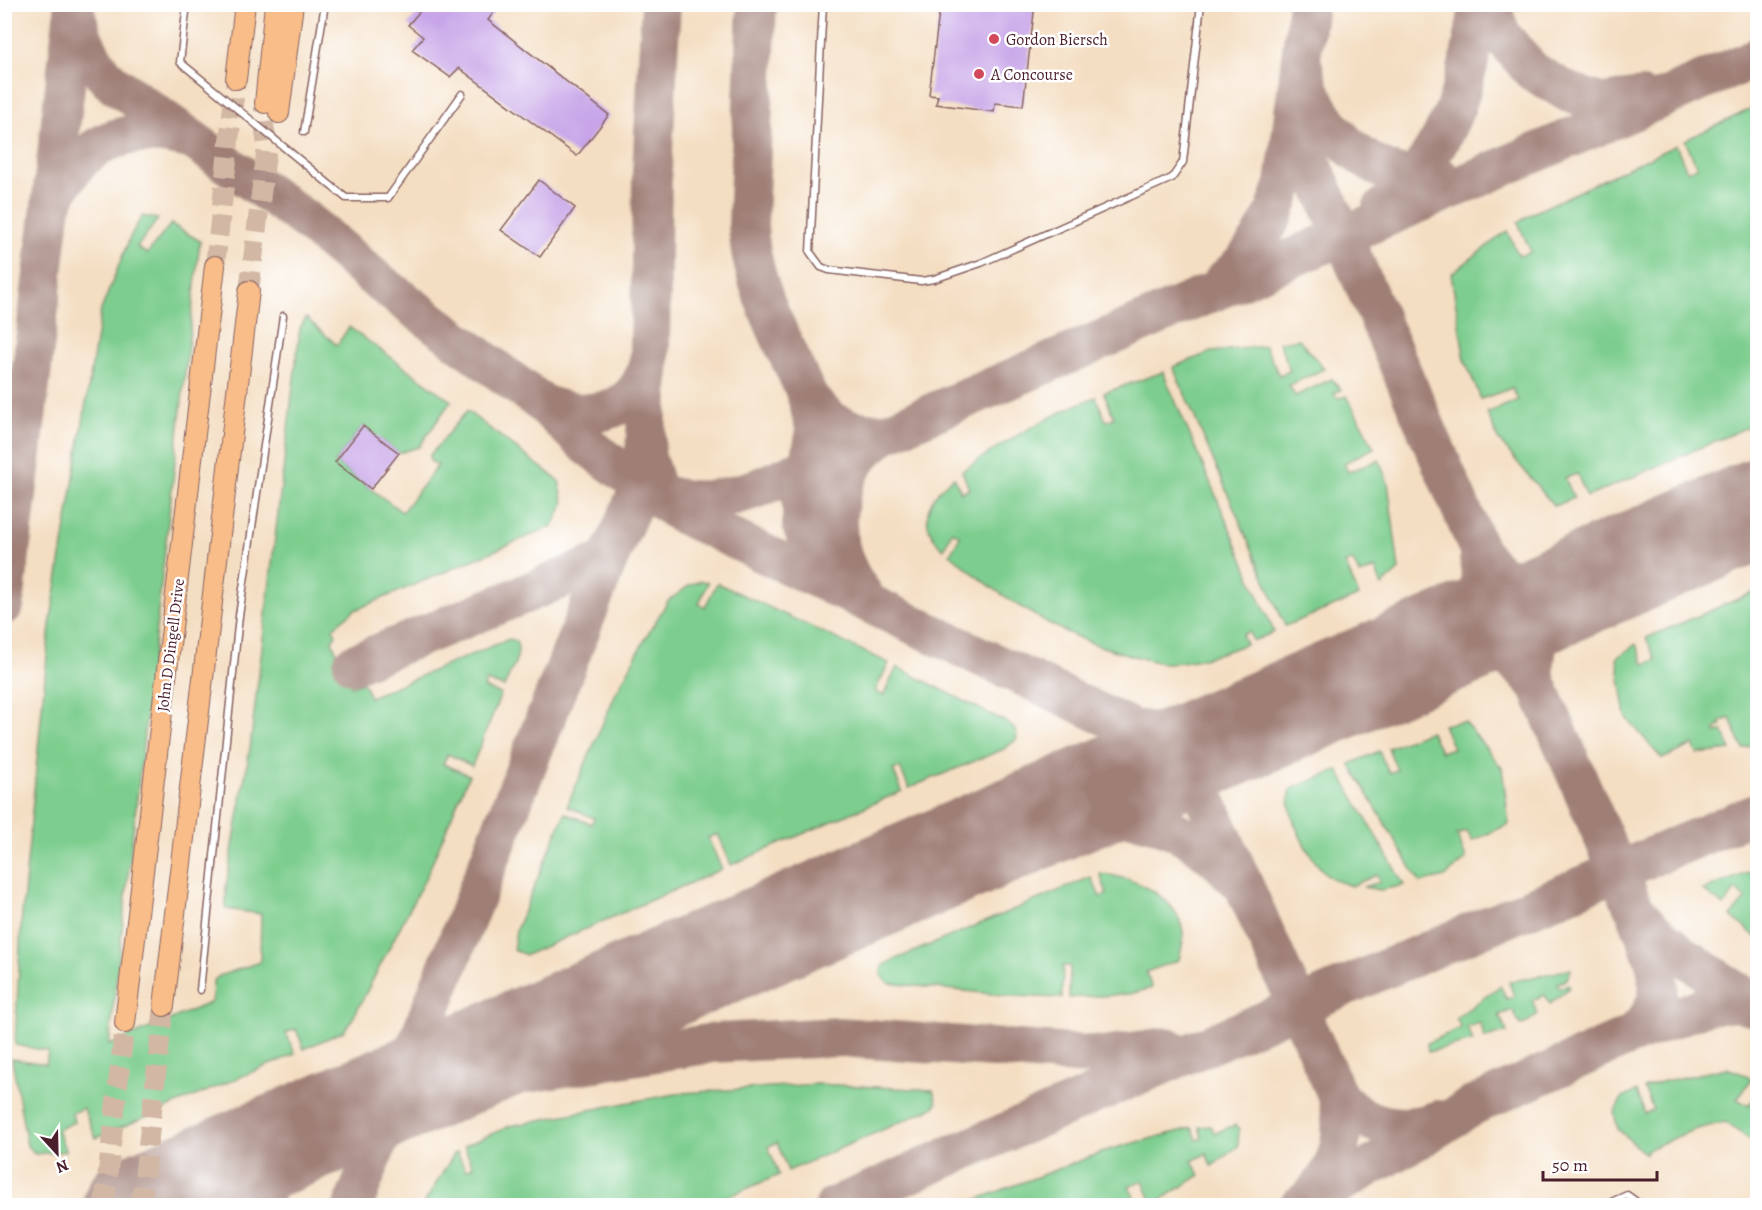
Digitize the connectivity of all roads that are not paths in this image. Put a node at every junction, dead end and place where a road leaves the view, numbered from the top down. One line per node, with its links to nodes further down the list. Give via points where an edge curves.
1 (187, 4): 9 (lane, via 180,62 346,198 388,198)
2 (245, 4): 8 (highway)
3 (275, 4): 4 (highway, via 272,108)
4 (292, 4)
5 (325, 4): 10 (lane)
6 (823, 4): 7 (lane, via 810,252 820,267 829,270 921,280 940,278 981,262 1173,178 1183,162)
7 (1201, 4)
8 (236, 79)
9 (462, 94)
10 (304, 132)
11 (215, 266): 16 (highway, John D Dingell Drive)
12 (249, 291): 15 (highway)
13 (283, 316): 14 (lane, via 239,615)
14 (200, 990)
15 (164, 1006)
16 (125, 1023)
17 (1602, 1206): 18 (lane, via 1628,1195)
18 (1642, 1206)

